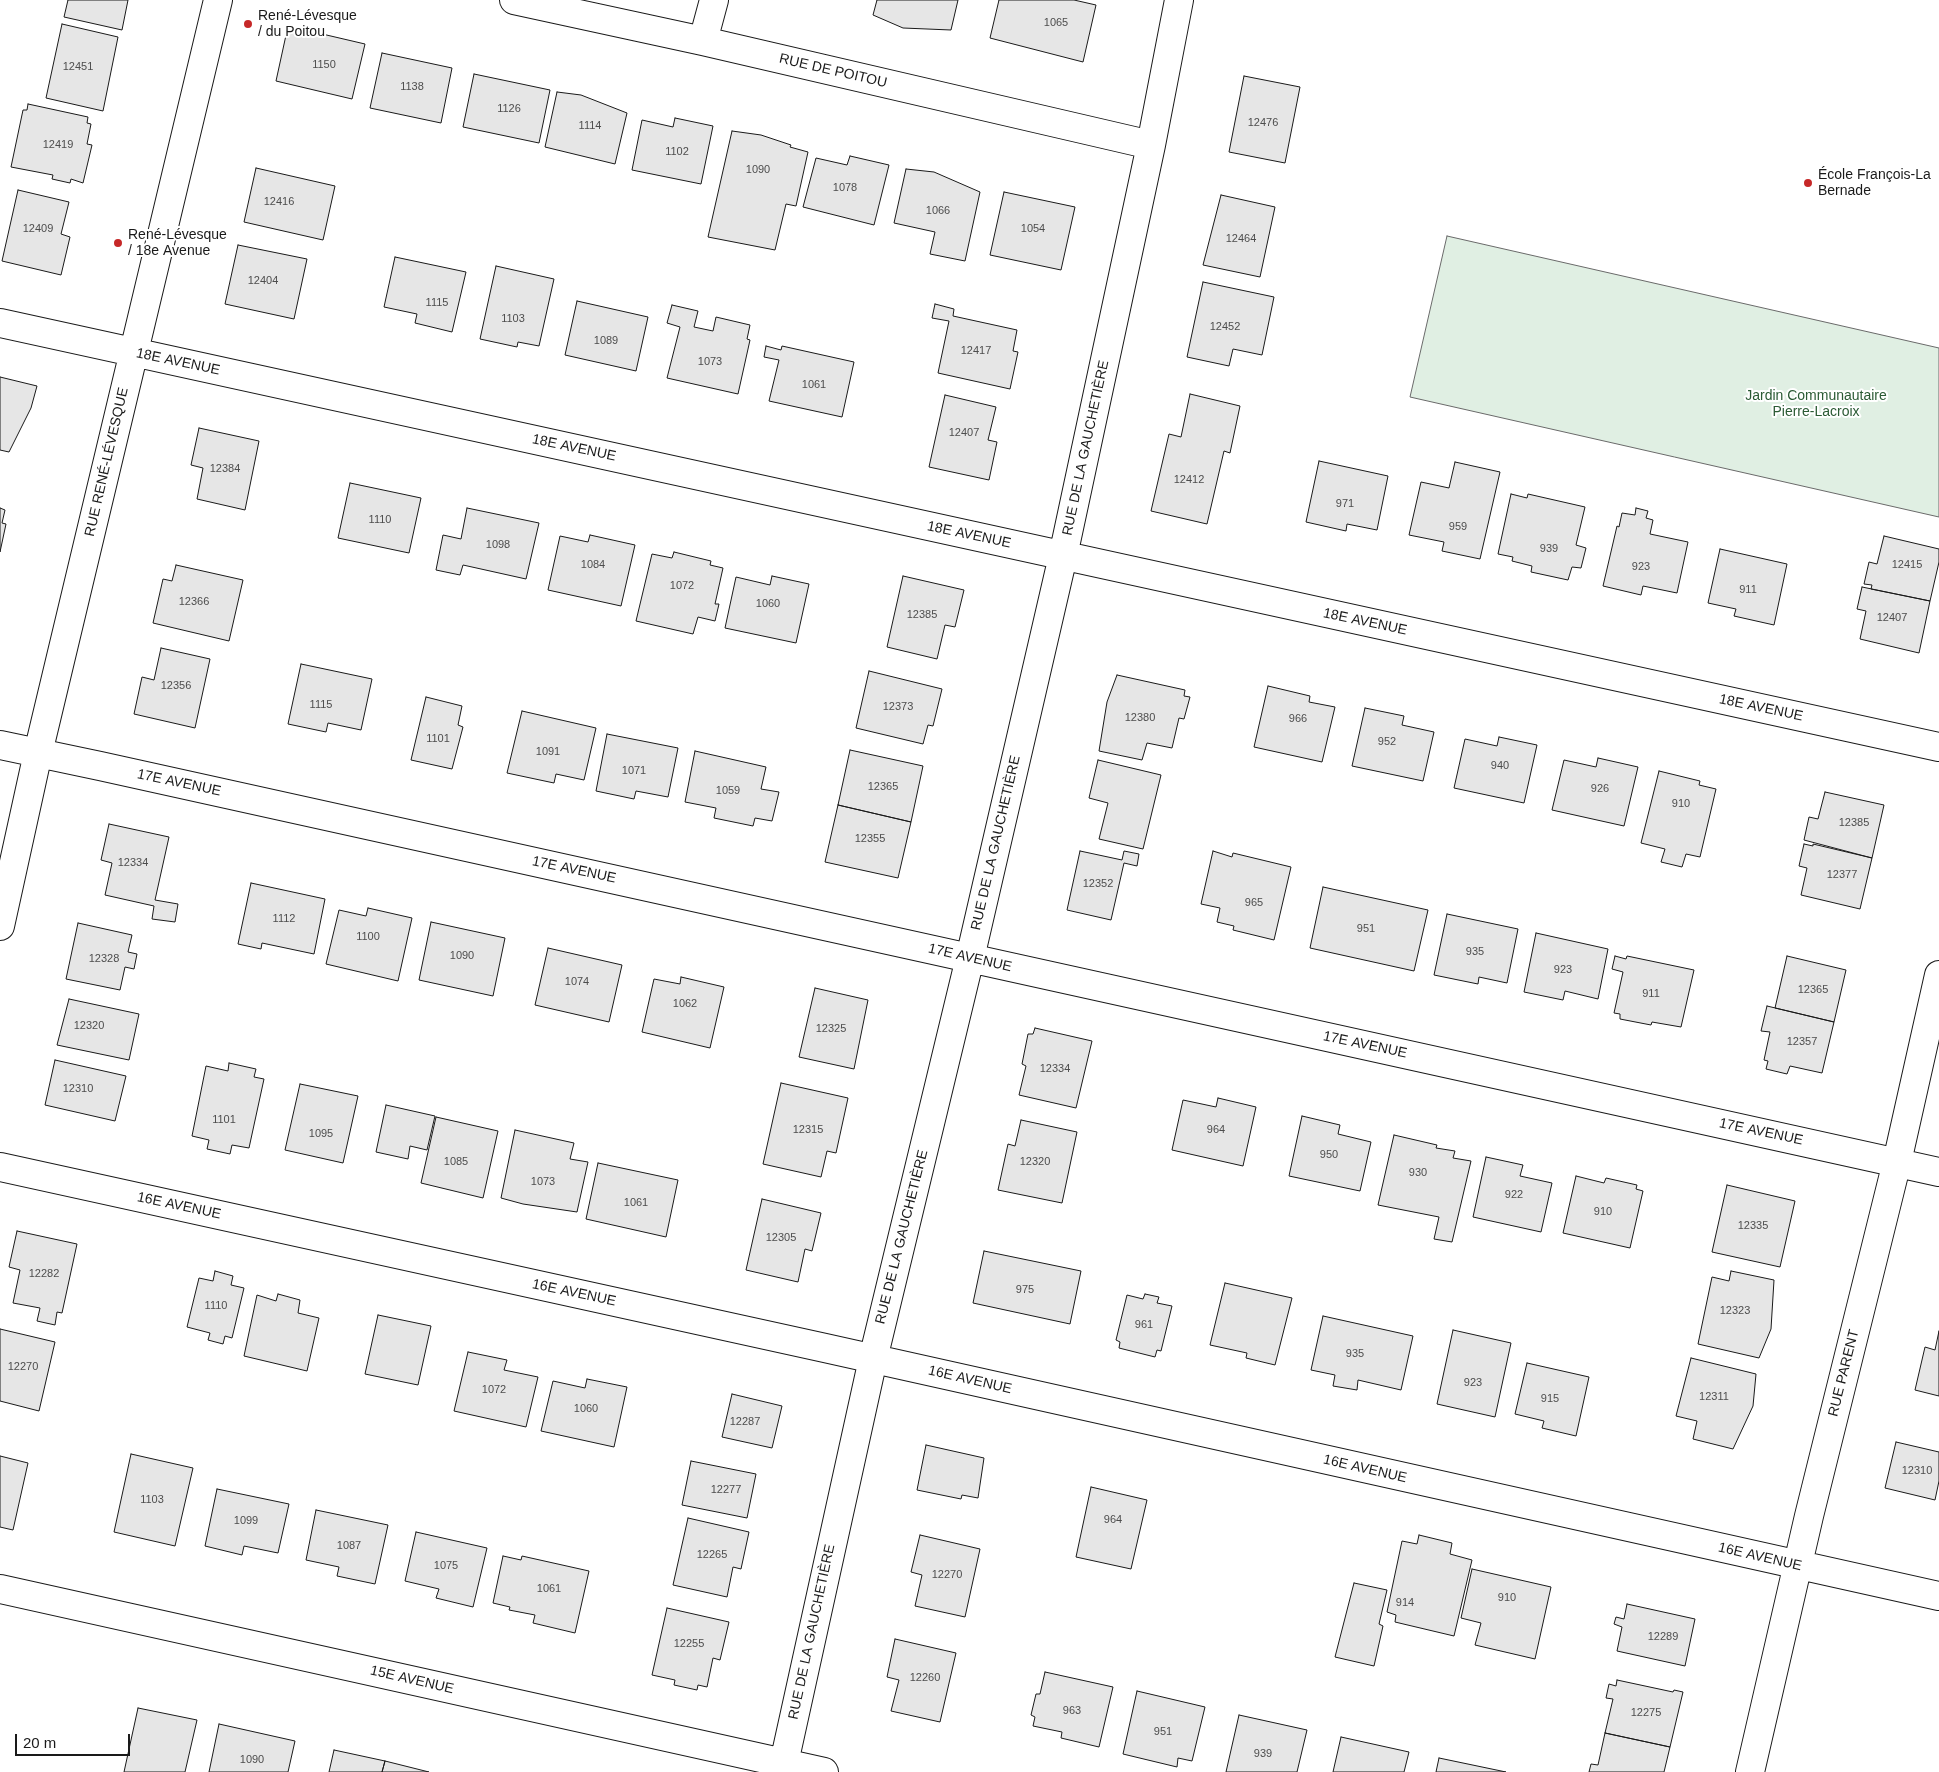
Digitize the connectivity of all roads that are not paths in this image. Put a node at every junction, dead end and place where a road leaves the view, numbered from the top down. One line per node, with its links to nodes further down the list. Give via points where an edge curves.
1 (218, 0): 8 (street, RUE RENÉ-LÉVESQUE)
2 (514, 0): 5 (street, RUE DE POITOU)
3 (714, 0): 5 (street)
4 (1179, 0): 6 (street, RUE DE LA GAUCHETIÈRE)
5 (703, 41): 6 (street, RUE DE POITOU)
6 (1151, 145): 9 (street, RUE DE LA GAUCHETIÈRE)
7 (0, 323): 8 (street, 18E AVENUE)
8 (133, 352): 9 (street, 18E AVENUE); 12 (street, RUE RENÉ-LÉVESQUE)
9 (1063, 556): 11 (street, 18E AVENUE); 14 (street, RUE DE LA GAUCHETIÈRE)
10 (0, 745): 12 (street, 17E AVENUE)
11 (1939, 747)
12 (38, 753): 13 (street, RUE RENÉ-LÉVESQUE); 14 (street, 17E AVENUE)
13 (0, 926)
14 (970, 958): 16 (street, 17E AVENUE); 19 (street, RUE DE LA GAUCHETIÈRE)
15 (1939, 974): 16 (street, RUE PARENT)
16 (1896, 1162): 18 (street, 17E AVENUE); 20 (street, RUE PARENT)
17 (0, 1167): 19 (street, 16E AVENUE)
18 (1939, 1172)
19 (873, 1359): 20 (street, 16E AVENUE); 23 (street, RUE DE LA GAUCHETIÈRE)
20 (1797, 1565): 22 (street, 16E AVENUE); 25 (street, RUE PARENT)
21 (0, 1588): 23 (street, 15E AVENUE)
22 (1939, 1596)
23 (783, 1767): 24 (street, 15E AVENUE)
24 (824, 1772)
25 (1750, 1772)

